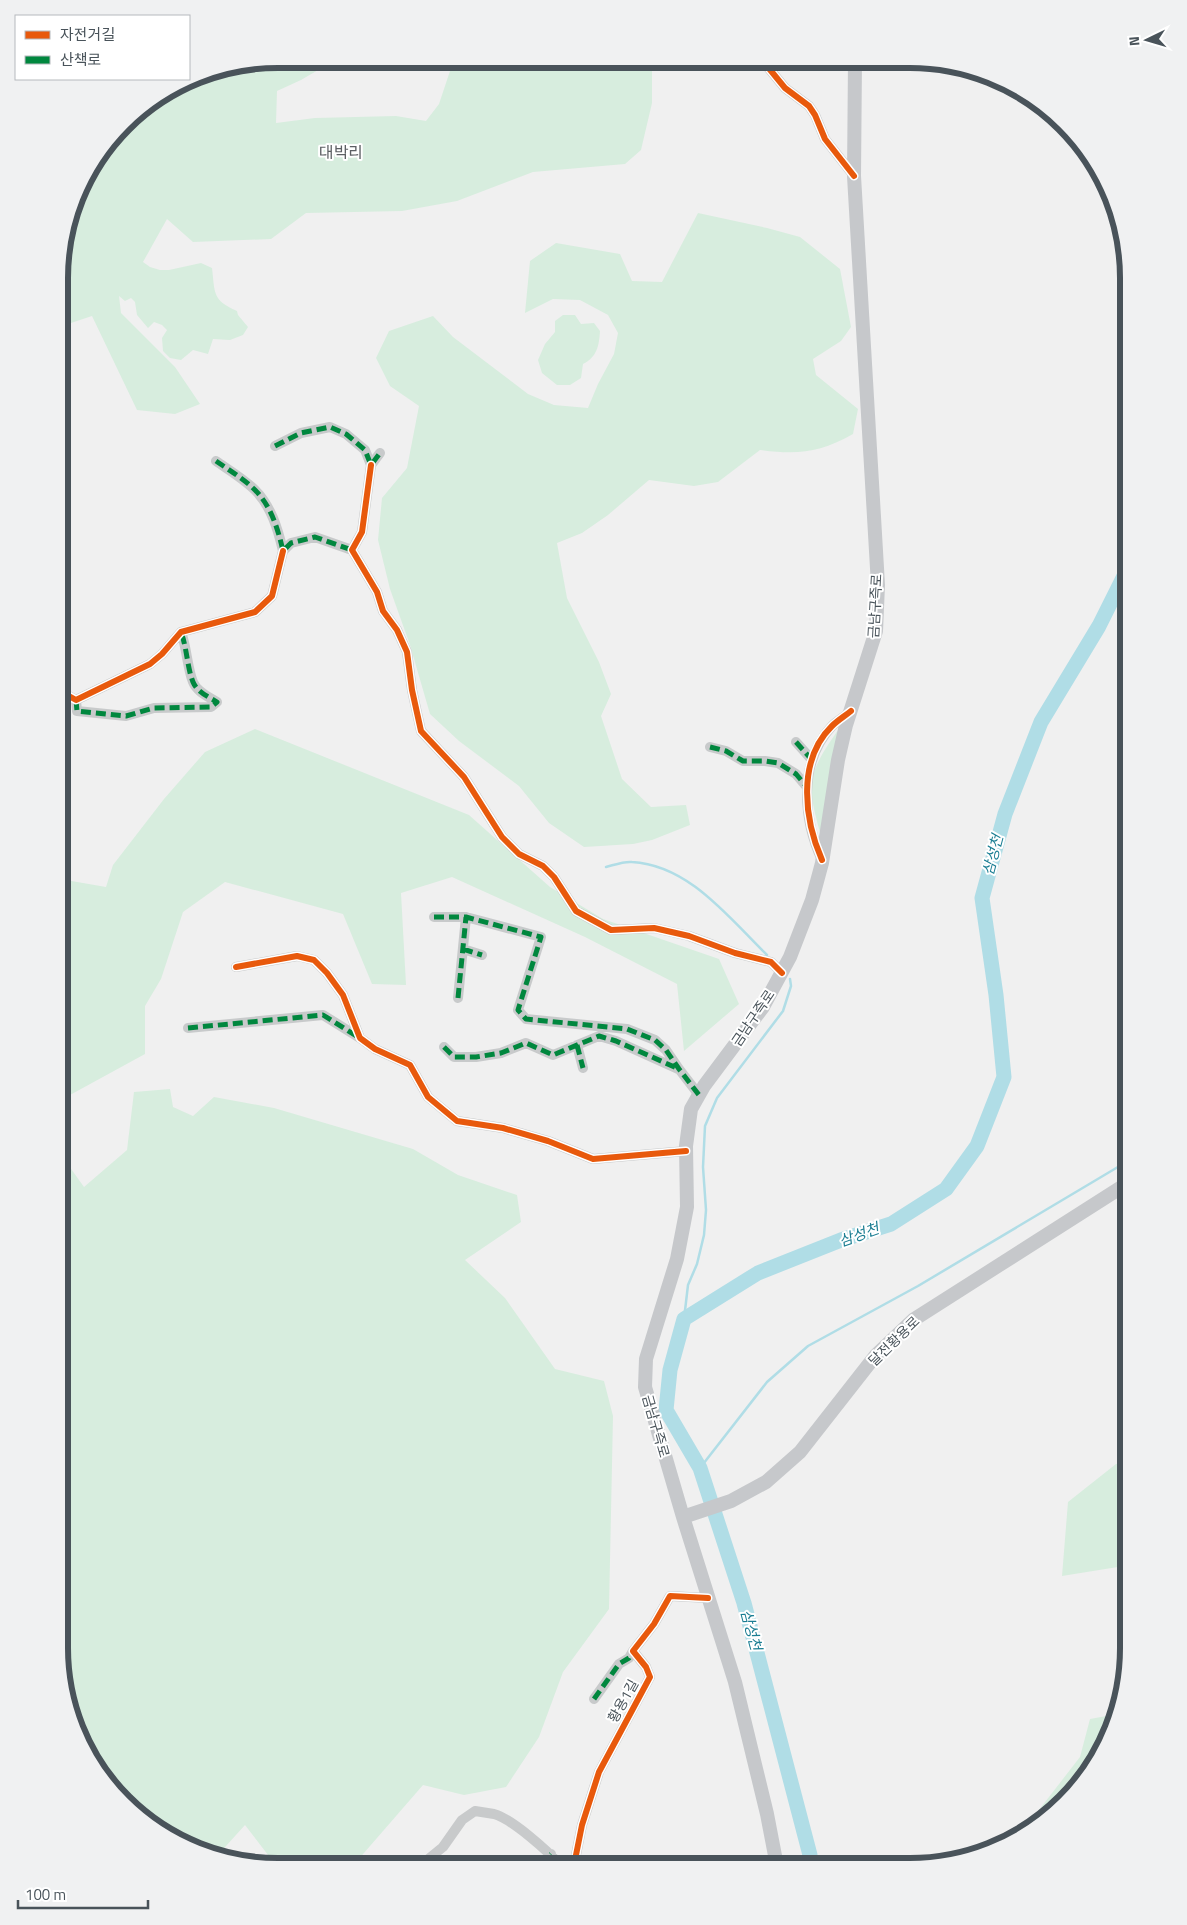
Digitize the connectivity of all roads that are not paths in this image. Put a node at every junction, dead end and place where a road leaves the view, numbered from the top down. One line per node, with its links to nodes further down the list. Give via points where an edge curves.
1 (769, 68): 3 (street, via 785,88 809,106 825,139)
2 (855, 68): 3 (main road, 금남구즉로)
3 (854, 176): 13 (main road, 금남구즉로, via 878,585 876,631)
4 (275, 446): 7 (street, via 302,433 330,427 346,434 365,450)
5 (380, 453): 7 (street)
6 (216, 462): 9 (street, via 254,489 267,506 279,532)
7 (371, 465): 8 (street, via 362,532)
8 (352, 550): 9 (street, via 315,537 291,543); 24 (street, via 407,652 421,731 464,777 502,837 519,854 543,866 576,911 611,930 654,928 689,936 771,962)
9 (283, 551): 10 (street, via 272,596 254,612)
10 (181, 632): 12 (street, via 150,664); 12 (street, via 193,684 217,702 211,707 154,708 126,716 77,711)
11 (68, 696): 12 (street)
12 (76, 700)
13 (850, 711): 16 (street, via 831,727); 18 (main road, 금남구즉로, via 838,760)
14 (796, 742): 16 (street)
15 (710, 747): 17 (street, via 726,751 743,761 778,763 796,774)
16 (812, 760): 17 (street)
17 (807, 787): 18 (street, via 814,842)
18 (822, 860): 24 (main road, 금남구즉로, via 812,900)
19 (434, 917): 20 (street)
20 (466, 917): 21 (street); 31 (street, via 541,937 518,1010 526,1019 627,1029 655,1040)
21 (463, 949): 22 (street); 25 (street)
22 (482, 955)
23 (236, 967): 27 (street, via 297,956 314,960 328,973 343,996)
24 (782, 973): 32 (main road, 금남구즉로, via 763,1007)
25 (458, 998)
26 (188, 1028): 27 (street, via 323,1015)
27 (360, 1038): 33 (street, via 410,1065 428,1097 457,1121 503,1128 593,1159)
28 (577, 1045): 29 (street, via 553,1055 526,1043 501,1054 476,1057 454,1057); 30 (street); 31 (street, via 600,1036)
29 (444, 1047)
30 (583, 1068)
31 (679, 1069): 32 (street)
32 (699, 1095): 33 (main road, 금남구즉로, via 691,1109)
33 (686, 1150): 35 (main road, 금남구즉로, via 686,1207 677,1259 646,1359 645,1387)
34 (1120, 1188): 35 (main road, 달전황용로, via 913,1320 876,1355 800,1452 766,1482 731,1501)
35 (688, 1516): 36 (main road, 금남구즉로)
36 (708, 1598): 37 (street, 황용1길, via 670,1596); 44 (main road, 금남구즉로, via 735,1682)
37 (633, 1651): 38 (street, 황용1길); 43 (street, 황용1길, via 650,1677 599,1772)
38 (594, 1699)
39 (551, 1854): 40 (street, via 496,1814 474,1812 462,1820 443,1847); 41 (street); 42 (street)
40 (430, 1858)
41 (547, 1858)
42 (554, 1858)
43 (575, 1858)
44 (775, 1858)

